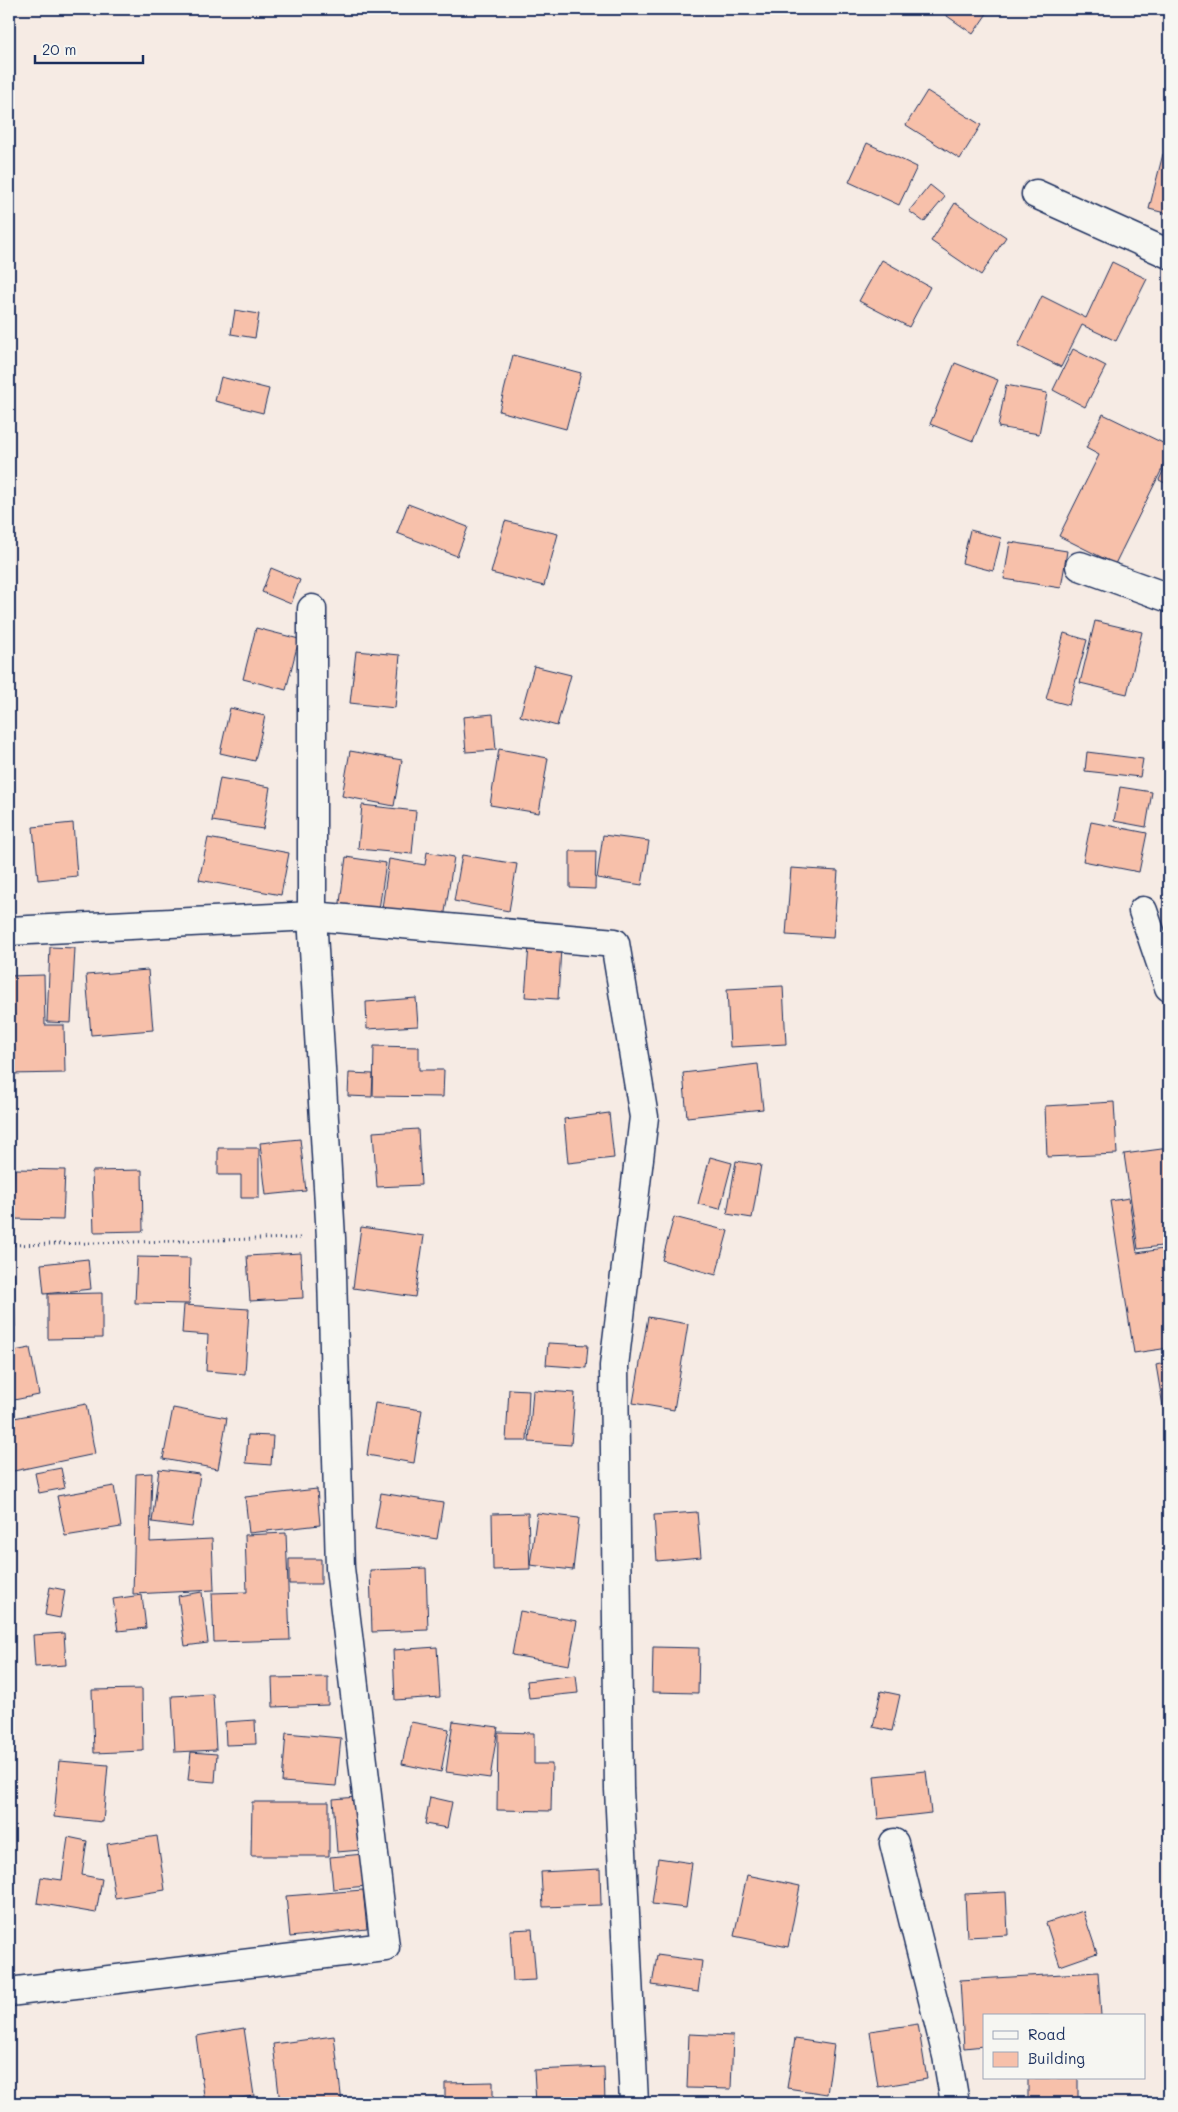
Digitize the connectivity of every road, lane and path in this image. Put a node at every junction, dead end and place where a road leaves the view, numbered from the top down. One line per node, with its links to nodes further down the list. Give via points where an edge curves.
1 (1036, 194): 2 (street)
2 (1169, 254)
3 (1080, 566): 4 (street)
4 (1169, 598)
5 (312, 609): 7 (street)
6 (1144, 911): 9 (street)
7 (312, 916): 8 (street); 10 (street); 14 (street, via 615,943 644,1117 614,1366 619,1789)
8 (9, 931)
9 (1169, 987)
10 (331, 1238): 11 (path); 13 (street, via 340,1568 385,1947)
11 (9, 1245)
12 (894, 1842): 15 (street, via 947,2056)
13 (9, 1992)
14 (634, 2103)
15 (955, 2103)

